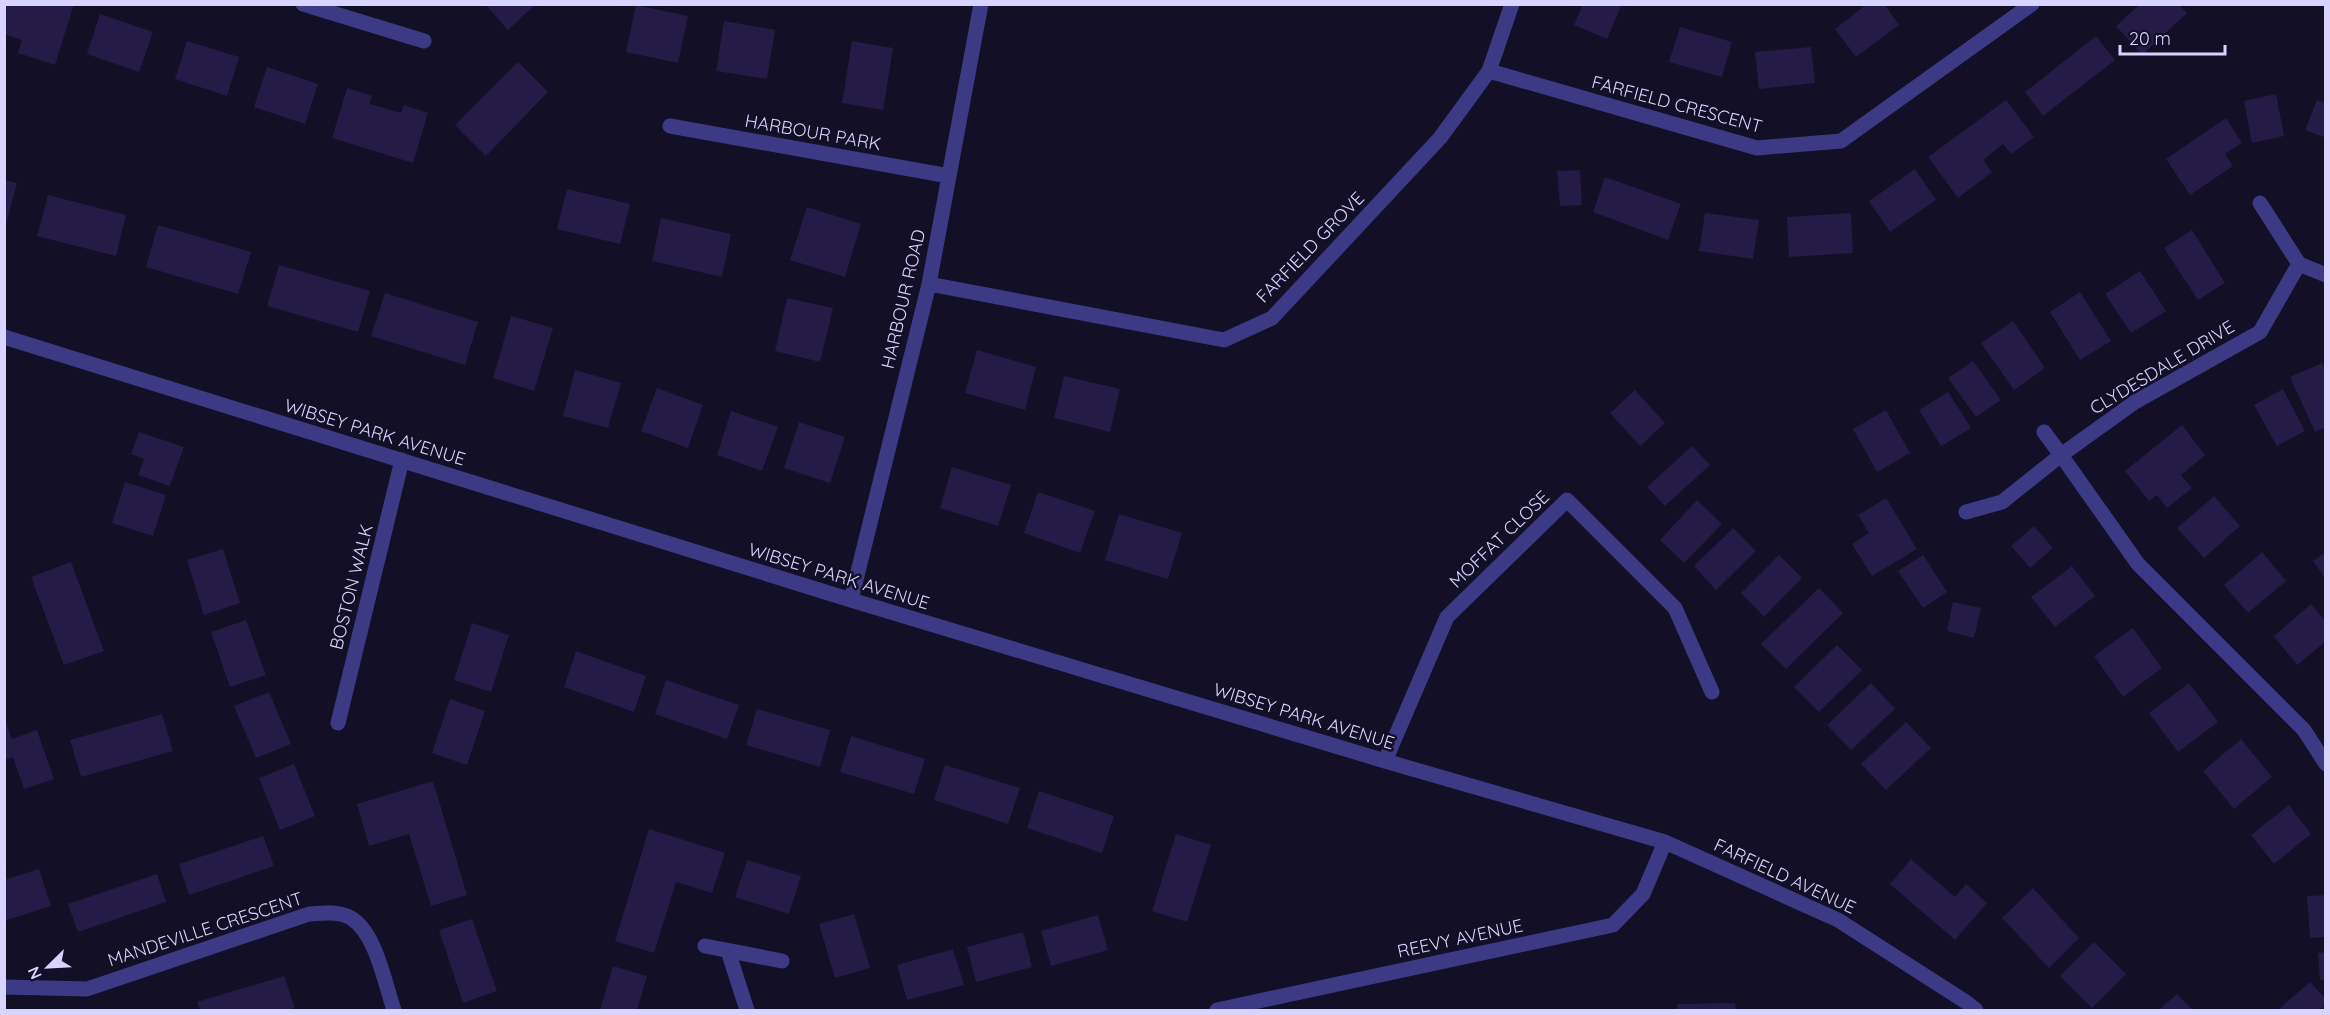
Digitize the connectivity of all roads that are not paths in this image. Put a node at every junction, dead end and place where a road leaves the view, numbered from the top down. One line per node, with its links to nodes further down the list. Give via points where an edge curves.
1 (303, 4): 5 (street)
2 (981, 4): 8 (street, HARBOUR ROAD)
3 (1512, 4): 6 (street, FARFIELD GROVE)
4 (2032, 4): 6 (street, FARFIELD CRESCENT, via 1841,141 1757,148)
5 (424, 41)
6 (1489, 71): 12 (street, FARFIELD GROVE, via 1440,138 1272,318 1224,340)
7 (670, 126): 8 (street, HARBOUR PARK)
8 (949, 176): 12 (street, HARBOUR ROAD)
9 (2260, 203): 10 (street)
10 (2299, 264): 11 (street); 15 (street, CLYDESDALE DRIVE, via 2260,332 2135,402)
11 (2325, 275)
12 (929, 284): 18 (street, HARBOUR ROAD)
13 (4, 337): 16 (street, WIBSEY PARK AVENUE)
14 (2044, 432): 15 (street)
15 (2061, 455): 17 (street, CLYDESDALE DRIVE, via 2002,502); 22 (street, via 2138,564 2304,730)
16 (402, 460): 18 (street, WIBSEY PARK AVENUE); 20 (street, BOSTON WALK)
17 (1966, 512)
18 (851, 600): 21 (street, WIBSEY PARK AVENUE)
19 (1712, 692): 21 (street, MOFFAT CLOSE, via 1675,608 1567,500 1447,617)
20 (338, 723)
21 (1385, 761): 23 (street, WIBSEY PARK AVENUE)
22 (2325, 764)
23 (1665, 842): 28 (street, REEVY AVENUE, via 1642,894 1613,925); 32 (street, FARFIELD AVENUE, via 1838,920)
24 (705, 946): 25 (street)
25 (728, 951): 26 (street); 30 (street)
26 (782, 961)
27 (4, 987): 29 (street, MANDEVILLE CRESCENT, via 87,989 309,914 329,912 351,918 370,937)
28 (1262, 1006): 31 (street, REEVY AVENUE)
29 (394, 1011)
30 (747, 1011)
31 (1217, 1011)
32 (1976, 1011)

